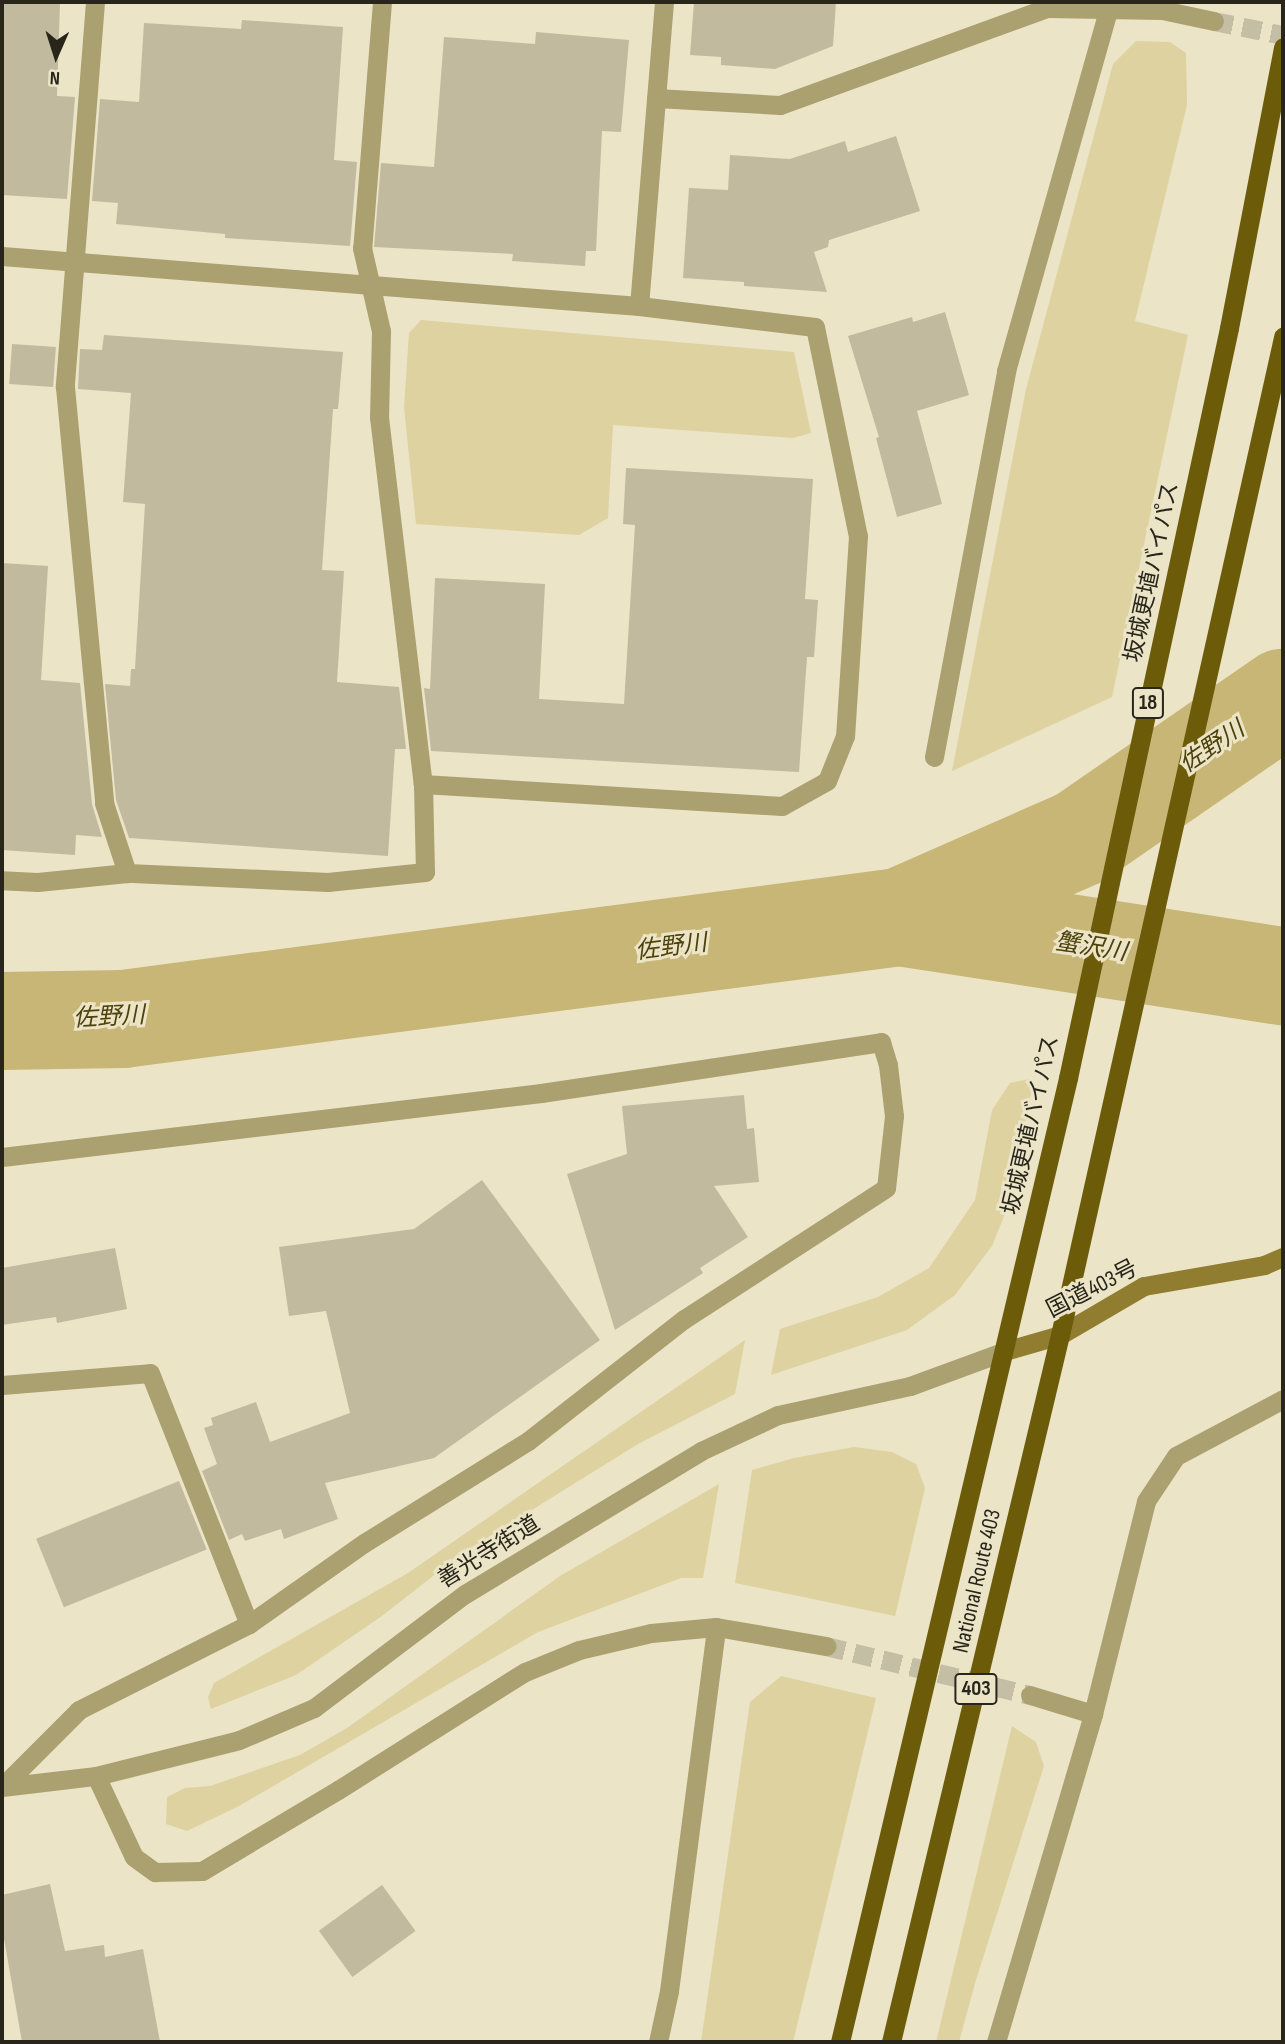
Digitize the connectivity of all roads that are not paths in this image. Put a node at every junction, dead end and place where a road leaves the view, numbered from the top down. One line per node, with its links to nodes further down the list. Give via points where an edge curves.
1 (95, 2): 9 (street)
2 (382, 2): 10 (street, via 362,248)
3 (664, 2): 7 (street)
4 (1110, 5): 5 (street); 7 (street, via 1046,8 780,105); 13 (street, via 1006,371)
5 (1214, 20)
6 (1283, 47): 20 (highway, 坂城更埴バイパス / 18, via 1229,328)
7 (656, 98): 11 (street)
8 (2, 256): 9 (street)
9 (72, 262): 10 (street); 15 (street, via 66,401 104,803)
10 (370, 286): 11 (street); 14 (street, via 382,331 379,416)
11 (639, 306): 14 (street, via 815,327 858,536 845,736 827,780 782,806)
12 (1283, 339): 19 (highway, 18)
13 (934, 757)
14 (423, 784): 15 (street, via 425,872 328,882)
15 (127, 873): 16 (street, via 37,882)
16 (2, 880)
17 (2, 1157): 23 (street, via 541,1093 881,1042 894,1116 886,1188 684,1320 528,1441 364,1543)
18 (1283, 1257): 19 (main road, 国道403号, via 1264,1265 1144,1286)
19 (1060, 1335): 20 (main road, 国道403号); 32 (highway, National Route 403 / 403)
20 (1005, 1351): 28 (street, 善光寺街道, via 911,1386 778,1415 734,1435 464,1594 314,1708 239,1740); 31 (highway, National Route 403 / 403)
21 (2, 1385): 23 (street, via 150,1373)
22 (1283, 1399): 27 (street, via 1177,1456 1146,1501)
23 (249, 1623): 29 (street, via 79,1710)
24 (716, 1627): 25 (street); 28 (street, via 651,1633 579,1650 525,1672 202,1871 155,1872 134,1857); 30 (street, via 669,1991)
25 (826, 1646)
26 (1030, 1695): 27 (street)
27 (1093, 1714): 33 (street)
28 (96, 1776): 29 (street, 善光寺街道)
29 (2, 1787)
30 (658, 2042)
31 (840, 2042)
32 (891, 2042)
33 (996, 2042)

